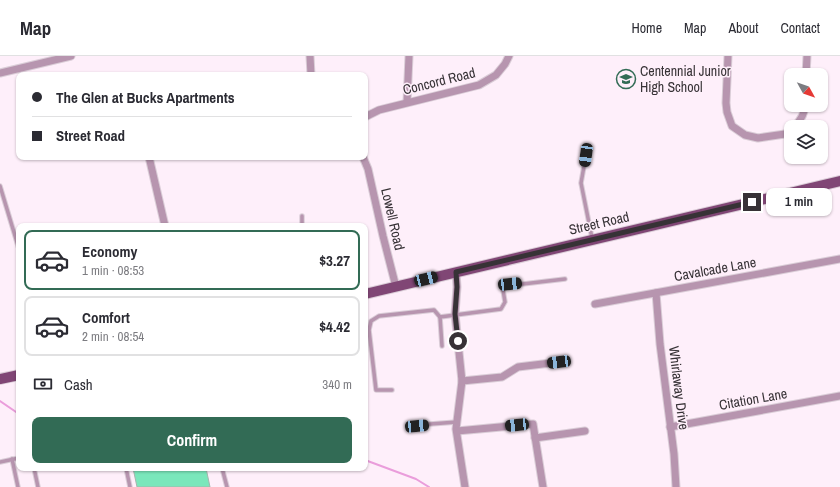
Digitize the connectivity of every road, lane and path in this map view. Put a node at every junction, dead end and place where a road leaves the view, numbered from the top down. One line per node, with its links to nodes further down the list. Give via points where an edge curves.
1 (71, 56): 9 (street)
2 (310, 56): 8 (street)
3 (409, 56): 10 (street)
4 (509, 56): 10 (street, Concord Road, via 496,76 479,85)
5 (728, 56): 12 (street, via 726,103 732,126 745,135 758,138)
6 (807, 56): 7 (street)
7 (806, 68)
8 (311, 72)
9 (0, 73)
10 (407, 102): 11 (street, Concord Road)
11 (368, 116)
12 (784, 134)
13 (586, 155): 22 (lane, via 581,183)
14 (150, 160): 19 (street)
15 (364, 160): 26 (street, Lowell Road)
16 (840, 181): 22 (main road, Street Road)
17 (0, 186): 21 (lane)
18 (302, 216): 20 (lane)
19 (164, 223)
20 (302, 223)
21 (16, 239)
22 (593, 239): 24 (main road, Street Road)
23 (840, 259): 28 (street, Cavalcade Lane)
24 (456, 272): 26 (main road, Street Road); 30 (street)
25 (565, 279): 30 (lane, via 510,284 503,290 504,302 501,309)
26 (396, 287): 27 (main road, Street Road)
27 (368, 293)
28 (656, 293): 29 (street, Cavalcade Lane); 41 (street, Whirlaway Drive)
29 (595, 304)
30 (455, 314): 31 (lane); 36 (street)
31 (440, 317): 32 (lane); 37 (lane, via 434,310 379,316 372,321 369,330 376,390)
32 (442, 346)
33 (559, 362): 36 (street, via 518,367 502,377)
34 (16, 376): 35 (main road)
35 (0, 379)
36 (462, 381): 39 (street)
37 (392, 390)
38 (840, 396): 41 (street, Citation Lane)
39 (457, 422): 40 (lane); 42 (street)
40 (417, 426)
41 (670, 427): 57 (street, Whirlaway Drive)
42 (456, 431): 44 (street, via 533,424); 55 (street)
43 (585, 431): 44 (street)
44 (535, 438): 56 (street)
45 (16, 458): 46 (lane)
46 (12, 459): 47 (lane); 51 (lane)
47 (0, 462)
48 (35, 471): 52 (lane)
49 (127, 471): 53 (lane)
50 (223, 471): 54 (lane)
51 (18, 487)
52 (38, 487)
53 (130, 487)
54 (227, 487)
55 (465, 487)
56 (543, 487)
57 (676, 487)

